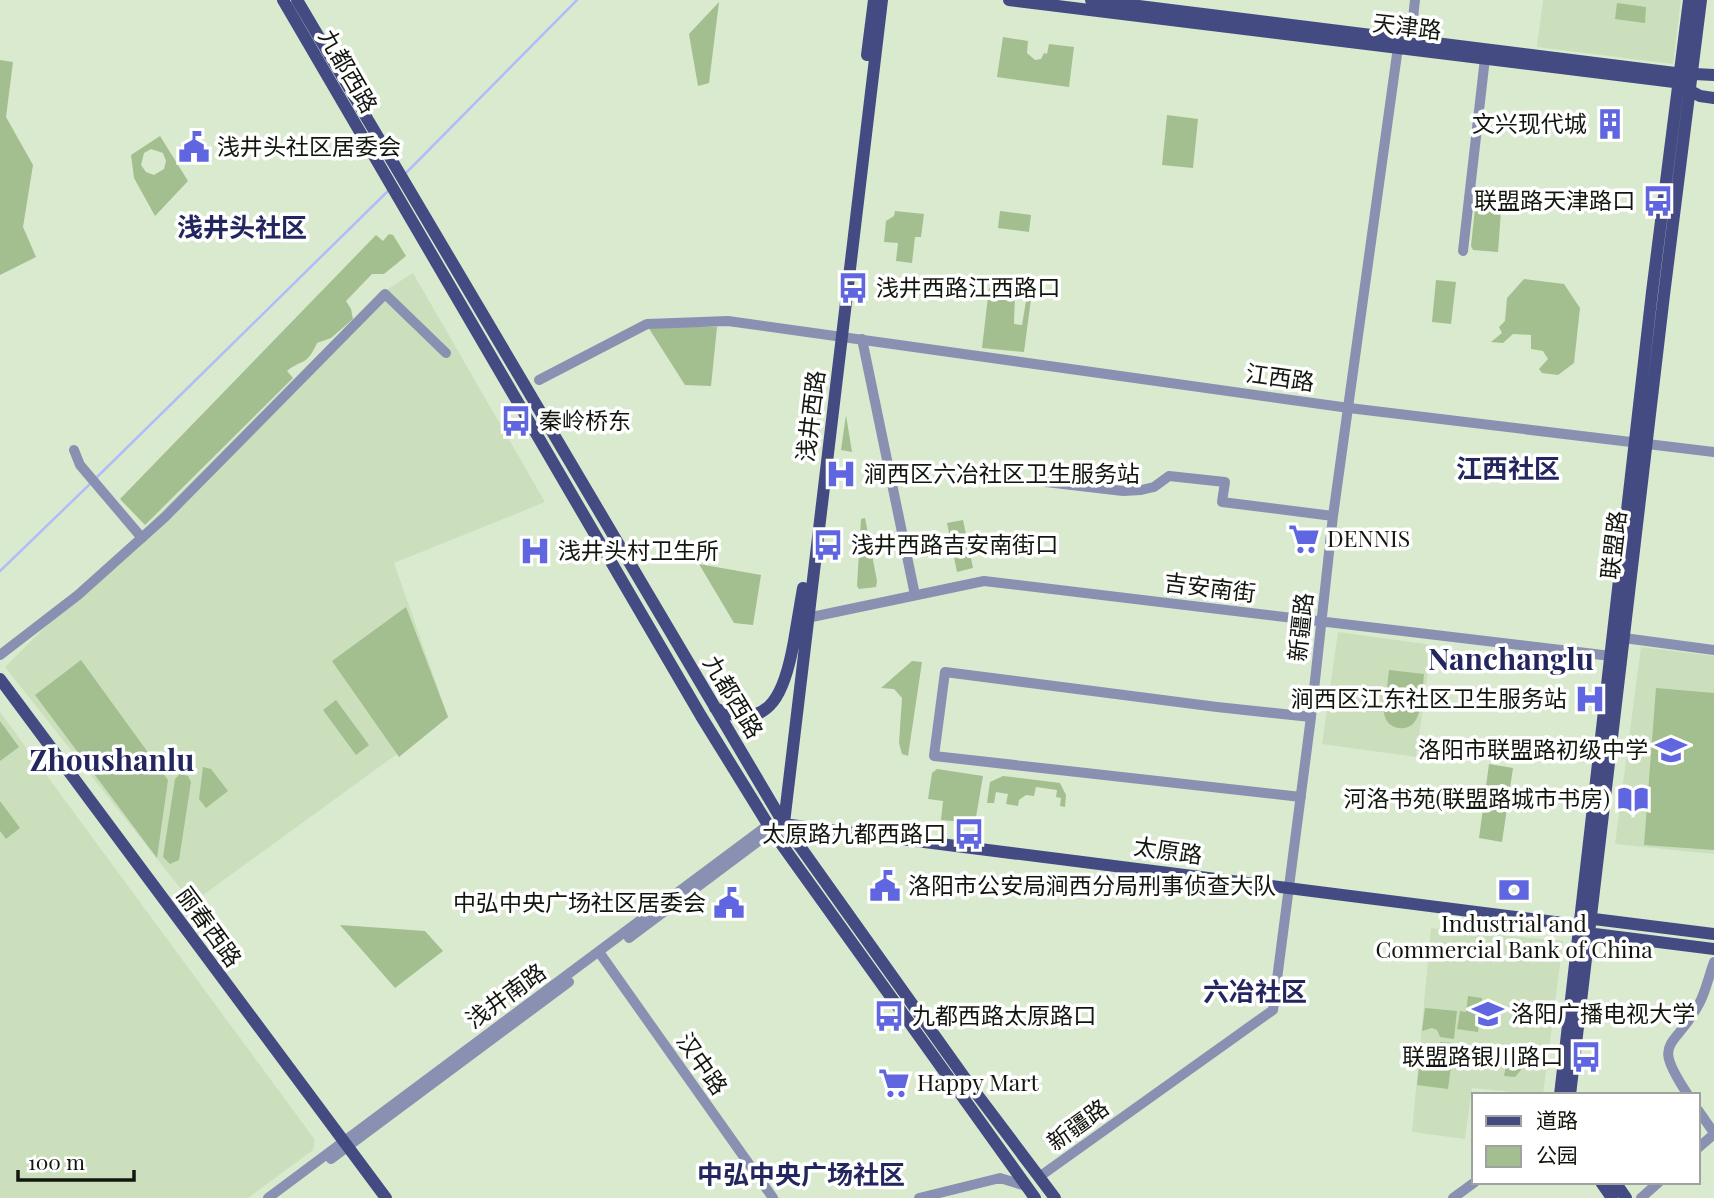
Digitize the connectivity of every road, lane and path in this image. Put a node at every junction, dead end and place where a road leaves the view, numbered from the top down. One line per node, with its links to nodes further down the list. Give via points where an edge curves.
1 (282, 0): 40 (main road, 九都西路)
2 (297, 0): 36 (main road, 九都西路)
3 (874, 0): 16 (main road, 浅井西路)
4 (882, 0): 16 (main road, 浅井西路)
5 (1009, 0): 10 (main road, 天津路)
6 (1091, 0): 10 (main road, 天津路)
7 (1415, 0): 10 (street, 新疆路)
8 (1689, 0): 13 (main road, 联盟路)
9 (1701, 0): 13 (main road, 联盟路)
10 (1406, 45): 11 (main road, 天津路); 13 (main road, 天津路); 20 (street, 新疆路)
11 (1485, 58): 13 (main road, 天津路); 15 (street)
12 (1714, 75): 13 (main road, 天津路)
13 (1685, 80): 14 (main road, 天津路, via 1700,96); 21 (main road, 联盟路, via 1652,292)
14 (1714, 98)
15 (1463, 251)
16 (837, 335): 17 (street, 江西路); 19 (street, 江西路, via 728,321 647,324); 28 (main road, 浅井西路); 36 (main road, 浅井西路, via 788,676 779,696 752,716)
17 (862, 339): 20 (street, 江西路); 27 (street)
18 (446, 354): 26 (street, via 385,294)
19 (539, 380)
20 (1349, 408): 21 (street, 江西路); 25 (street, 新疆路)
21 (1642, 442): 23 (street, 江西路); 30 (main road, 联盟路); 33 (main road, 联盟路)
22 (74, 450): 26 (street, via 80,465)
23 (1714, 452)
24 (1046, 482): 25 (street, via 1123,491 1154,487 1169,476 1225,482 1222,502)
25 (1333, 516): 29 (street, 新疆路)
26 (142, 538): 32 (street)
27 (915, 595): 28 (street, 吉安南街); 29 (street, 吉安南街, via 984,580)
28 (807, 618): 39 (main road, 浅井西路)
29 (1321, 621): 33 (street, 吉安南街); 37 (street, 新疆路)
30 (1624, 638): 31 (street); 42 (main road, 联盟路)
31 (1714, 650)
32 (0, 655)
33 (1611, 656): 42 (main road, 联盟路)
34 (0, 679): 54 (main road, 丽春西路)
35 (0, 692): 54 (main road, 丽春西路)
36 (715, 708): 39 (main road, 九都西路)
37 (1311, 716): 38 (street, 新疆路); 38 (street, via 945,672 934,756)
38 (1301, 797): 41 (street, 新疆路)
39 (784, 824): 40 (main road, 太原路); 41 (main road, 太原路); 56 (main road, 九都西路)
40 (770, 828): 47 (street, 浅井南路); 59 (main road, 九都西路)
41 (1289, 888): 43 (main road, 太原路); 56 (street, 新疆路, via 1273,1010)
42 (1586, 918): 43 (main road, 太原路); 44 (main road, 联盟路); 45 (main road, 太原路)
43 (1563, 923): 44 (main road, 太原路)
44 (1584, 933): 46 (main road, 太原路); 49 (main road, 联盟路); 50 (main road, 联盟路)
45 (1714, 934)
46 (1714, 950)
47 (601, 955): 54 (street, 浅井南路); 64 (street, 汉中路)
48 (1714, 962): 51 (street, via 1699,1004 1667,1052)
49 (1560, 1093)
50 (1570, 1093)
51 (1687, 1093)
52 (1700, 1113): 53 (street)
53 (1714, 1134): 55 (street)
54 (342, 1146): 60 (street, 浅井南路); 61 (street, 浅井南路); 62 (main road, 丽春西路); 63 (main road, 丽春西路)
55 (1700, 1146)
56 (1039, 1177): 67 (main road, 九都西路)
57 (1472, 1184): 68 (street)
58 (1657, 1184): 69 (street)
59 (1026, 1186): 65 (street, via 1000,1178); 66 (main road, 九都西路)
60 (268, 1198)
61 (276, 1198)
62 (377, 1198)
63 (386, 1198)
64 (773, 1198)
65 (919, 1198)
66 (1035, 1198)
67 (1055, 1198)
68 (1453, 1198)
69 (1641, 1198)

